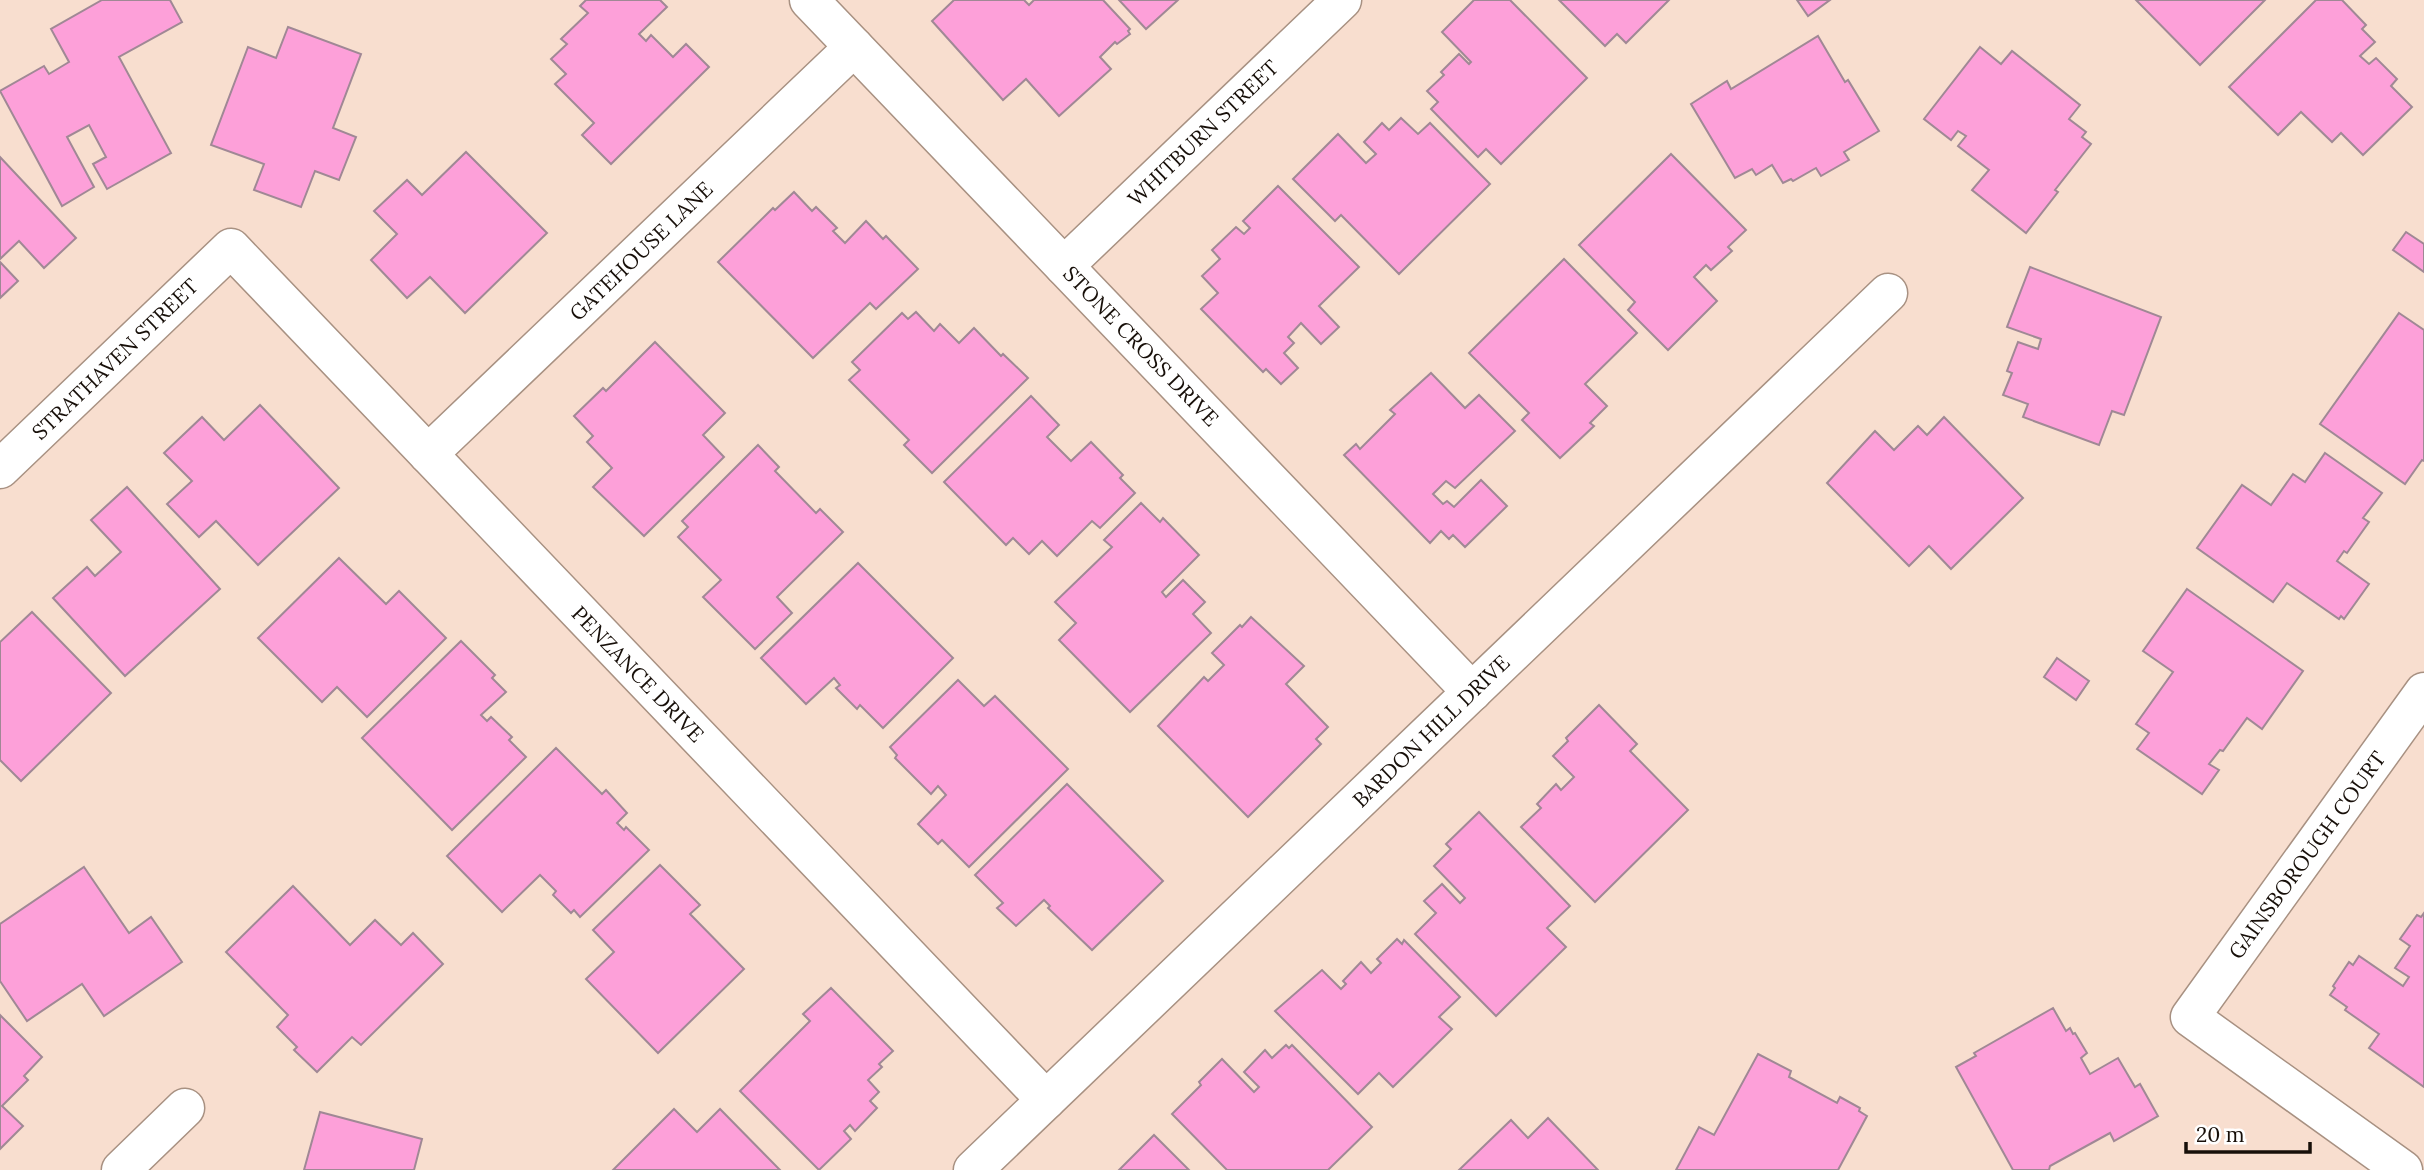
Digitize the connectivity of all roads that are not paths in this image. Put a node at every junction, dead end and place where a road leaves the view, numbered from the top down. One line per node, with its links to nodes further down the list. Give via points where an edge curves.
1 (809, 0): 3 (street, STONE CROSS DRIVE)
2 (1342, 0): 5 (street, WHITBURN STREET)
3 (854, 47): 5 (street, STONE CROSS DRIVE); 7 (street, GATEHOUSE LANE)
4 (230, 248): 7 (street, PENZANCE DRIVE); 8 (street, STRATHAVEN STREET)
5 (1064, 266): 9 (street, STONE CROSS DRIVE)
6 (1888, 293): 9 (street, BARDON HILL DRIVE)
7 (428, 454): 11 (street, PENZANCE DRIVE)
8 (0, 469)
9 (1472, 692): 11 (street, BARDON HILL DRIVE)
10 (2424, 692): 15 (street, GAINSBOROUGH COURT, via 2190,1017)
11 (1046, 1100): 14 (street, BARDON HILL DRIVE)
12 (185, 1108): 13 (street)
13 (121, 1170)
14 (973, 1170)
15 (2403, 1170)

